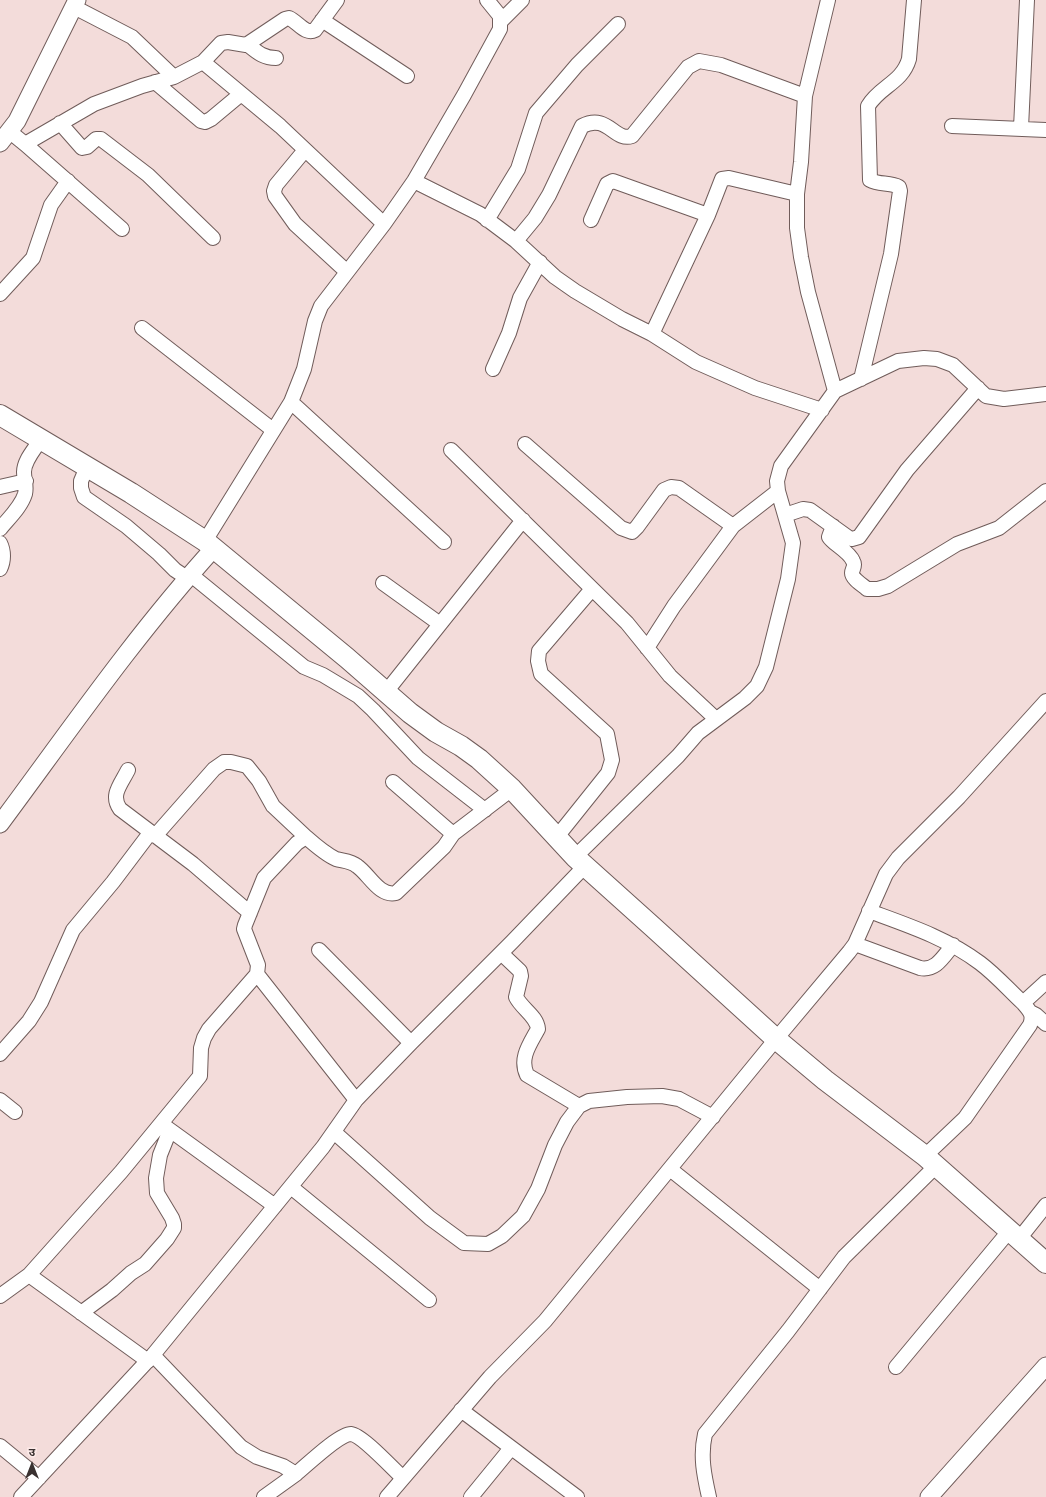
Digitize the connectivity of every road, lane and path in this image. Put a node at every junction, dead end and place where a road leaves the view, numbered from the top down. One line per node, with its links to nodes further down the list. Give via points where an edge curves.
1 (337, 0): 8 (street)
2 (487, 0): 9 (street, via 500,16)
3 (522, 0): 9 (street)
4 (826, 0): 18 (street)
5 (914, 0): 42 (street, via 906,68 901,76 872,99 868,106 870,180 895,185 900,191 891,254)
6 (1027, 0): 21 (street)
7 (75, 3): 15 (street, via 132,37); 23 (street, via 17,121)
8 (322, 20): 11 (street, via 315,30 308,32 293,20 285,19); 14 (street)
9 (500, 22): 27 (street, via 500,30)
10 (618, 24): 30 (street, via 577,65 536,113 518,169)
11 (247, 44): 12 (street, via 267,58); 13 (street, via 221,43)
12 (276, 58)
13 (203, 62): 15 (street); 17 (street)
14 (407, 76)
15 (174, 77): 16 (street)
16 (155, 82): 17 (street, via 205,122); 19 (street, via 94,104)
17 (241, 94): 25 (street)
18 (805, 96): 28 (street, via 801,162); 35 (street, via 721,65 699,61 688,67 632,136 624,137 600,122 582,126 549,195 535,218)
19 (60, 123): 24 (street); 34 (street, via 82,148 96,139 101,139 148,175)
20 (952, 126): 21 (street)
21 (1021, 128): 22 (street)
22 (1046, 130)
23 (4, 137): 24 (street)
24 (26, 144): 26 (street)
25 (305, 150): 32 (street); 37 (street, via 276,185 275,196 295,224)
26 (68, 181): 33 (street); 38 (street, via 51,205 32,258)
27 (414, 181): 30 (street); 32 (street)
28 (796, 194): 29 (street, via 722,178); 44 (street, via 801,257)
29 (708, 215): 31 (street, via 613,181 607,184); 40 (street)
30 (487, 220): 35 (street)
31 (591, 220)
32 (384, 224): 37 (street)
33 (122, 229)
34 (213, 238)
35 (516, 241): 36 (street)
36 (540, 262): 40 (street, via 575,291); 41 (street, via 520,298 509,333)
37 (346, 271): 46 (street, via 321,306 304,369)
38 (0, 294)
39 (142, 328): 49 (street)
40 (652, 334): 47 (street, via 696,362 755,388)
41 (493, 369)
42 (861, 379): 43 (street, via 898,361 937,359 953,365); 44 (street)
43 (978, 388): 45 (street, via 986,396 1004,399); 61 (street, via 907,470 859,537 849,538)
44 (835, 392): 47 (street)
45 (1046, 394)
46 (291, 402): 49 (street); 63 (street)
47 (822, 410): 56 (street, via 782,466 777,480)
48 (0, 415): 50 (main road)
49 (273, 430): 65 (street)
50 (41, 439): 53 (main road); 54 (street, via 25,463)
51 (525, 444): 60 (street, via 626,531 632,532 664,490 671,487 679,488)
52 (451, 450): 59 (street)
53 (87, 467): 65 (main road); 67 (street, via 81,481 84,497 126,526 175,570)
54 (26, 481): 55 (street); 62 (street, via 21,503)
55 (0, 487)
56 (778, 491): 58 (street); 60 (street)
57 (1046, 491): 61 (street, via 999,528 957,544 888,586 878,589 867,589 853,577 853,560 828,537)
58 (785, 515): 61 (street, via 803,509 810,510); 74 (street, via 793,543 788,579 766,667 757,686)
59 (523, 520): 69 (street); 70 (street)
60 (733, 526): 71 (street, via 674,606)
61 (833, 526)
62 (0, 529)
63 (444, 542)
64 (0, 543): 66 (street, via 3,552)
65 (209, 544): 67 (street); 72 (main road)
66 (0, 569)
67 (188, 576): 78 (street, via 304,667 358,696 418,758); 79 (street, via 104,683)
68 (383, 583): 70 (street)
69 (592, 589): 71 (street, via 627,623); 83 (street, via 539,651 538,661 541,674 607,734 612,760 608,773)
70 (440, 624): 72 (street)
71 (647, 648): 74 (street, via 670,676)
72 (386, 692): 77 (main road, via 436,732 479,759)
73 (1046, 701): 85 (street, via 959,797 898,858 886,874)
74 (716, 719): 84 (street, via 698,733)
75 (128, 770): 80 (street, via 115,794 116,803 120,810)
76 (392, 782): 81 (street)
77 (512, 789): 78 (street); 83 (main road)
78 (485, 810): 81 (street)
79 (0, 824)
80 (152, 834): 82 (street, via 214,769 224,762 231,762 247,766 273,806); 86 (street, via 194,864); 97 (street, via 73,930 29,1021)
81 (453, 834): 82 (street, via 444,847 401,889 391,894 383,891 357,865 326,854)
82 (306, 838): 86 (street, via 297,843 264,878)
83 (556, 838): 84 (main road)
84 (580, 862): 90 (street); 95 (main road)
85 (869, 911): 87 (street); 88 (street, via 922,930)
86 (250, 913): 91 (street, via 244,929 258,965)
87 (855, 944): 88 (street, via 927,969 937,964); 95 (street)
88 (953, 945): 93 (street, via 981,964)
89 (319, 950): 96 (street)
90 (501, 953): 96 (street); 100 (street, via 520,970 516,997 538,1025 525,1054 526,1075)
91 (257, 974): 99 (street); 103 (street, via 204,1038 200,1048 200,1076)
92 (1046, 982): 93 (street)
93 (1028, 1008): 94 (street); 105 (street, via 1032,1019 1030,1026)
94 (1046, 1024)
95 (776, 1039): 102 (street); 105 (main road)
96 (411, 1043): 99 (street)
97 (0, 1054)
98 (0, 1100): 101 (street)
99 (356, 1100): 104 (street)
100 (579, 1106): 102 (street, via 589,1101 662,1096 679,1099); 104 (street, via 555,1145 538,1189 523,1216 502,1236 488,1244 464,1243 430,1218)
101 (15, 1112)
102 (713, 1117): 106 (street)
103 (165, 1127): 109 (street); 112 (street); 116 (street, via 156,1178 157,1193 172,1218 174,1228 145,1264)
104 (334, 1132): 107 (street)
105 (931, 1161): 110 (main road); 113 (street, via 844,1257)
106 (670, 1169): 113 (street); 120 (street, via 545,1320)
107 (291, 1187): 109 (street); 115 (street)
108 (1046, 1205): 110 (street)
109 (275, 1206): 117 (street)
110 (1015, 1234): 111 (main road); 119 (street)
111 (1046, 1263)
112 (29, 1274): 114 (street); 116 (street)
113 (820, 1289): 131 (street, via 705,1434 702,1446 703,1470)
114 (0, 1296)
115 (429, 1300)
116 (81, 1313): 117 (street)
117 (150, 1358): 123 (street, via 241,1447); 124 (street)
118 (1046, 1366): 132 (street)
119 (896, 1367)
120 (462, 1410): 122 (street); 125 (street)
121 (0, 1446): 124 (street)
122 (512, 1448): 129 (street); 130 (street)
123 (296, 1474): 125 (street, via 340,1438 351,1434 360,1438); 127 (street)
124 (39, 1478): 126 (street)
125 (403, 1478): 128 (street)
126 (21, 1497)
127 (264, 1497)
128 (387, 1497)
129 (471, 1497)
130 (577, 1497)
131 (709, 1497)
132 (929, 1497)

